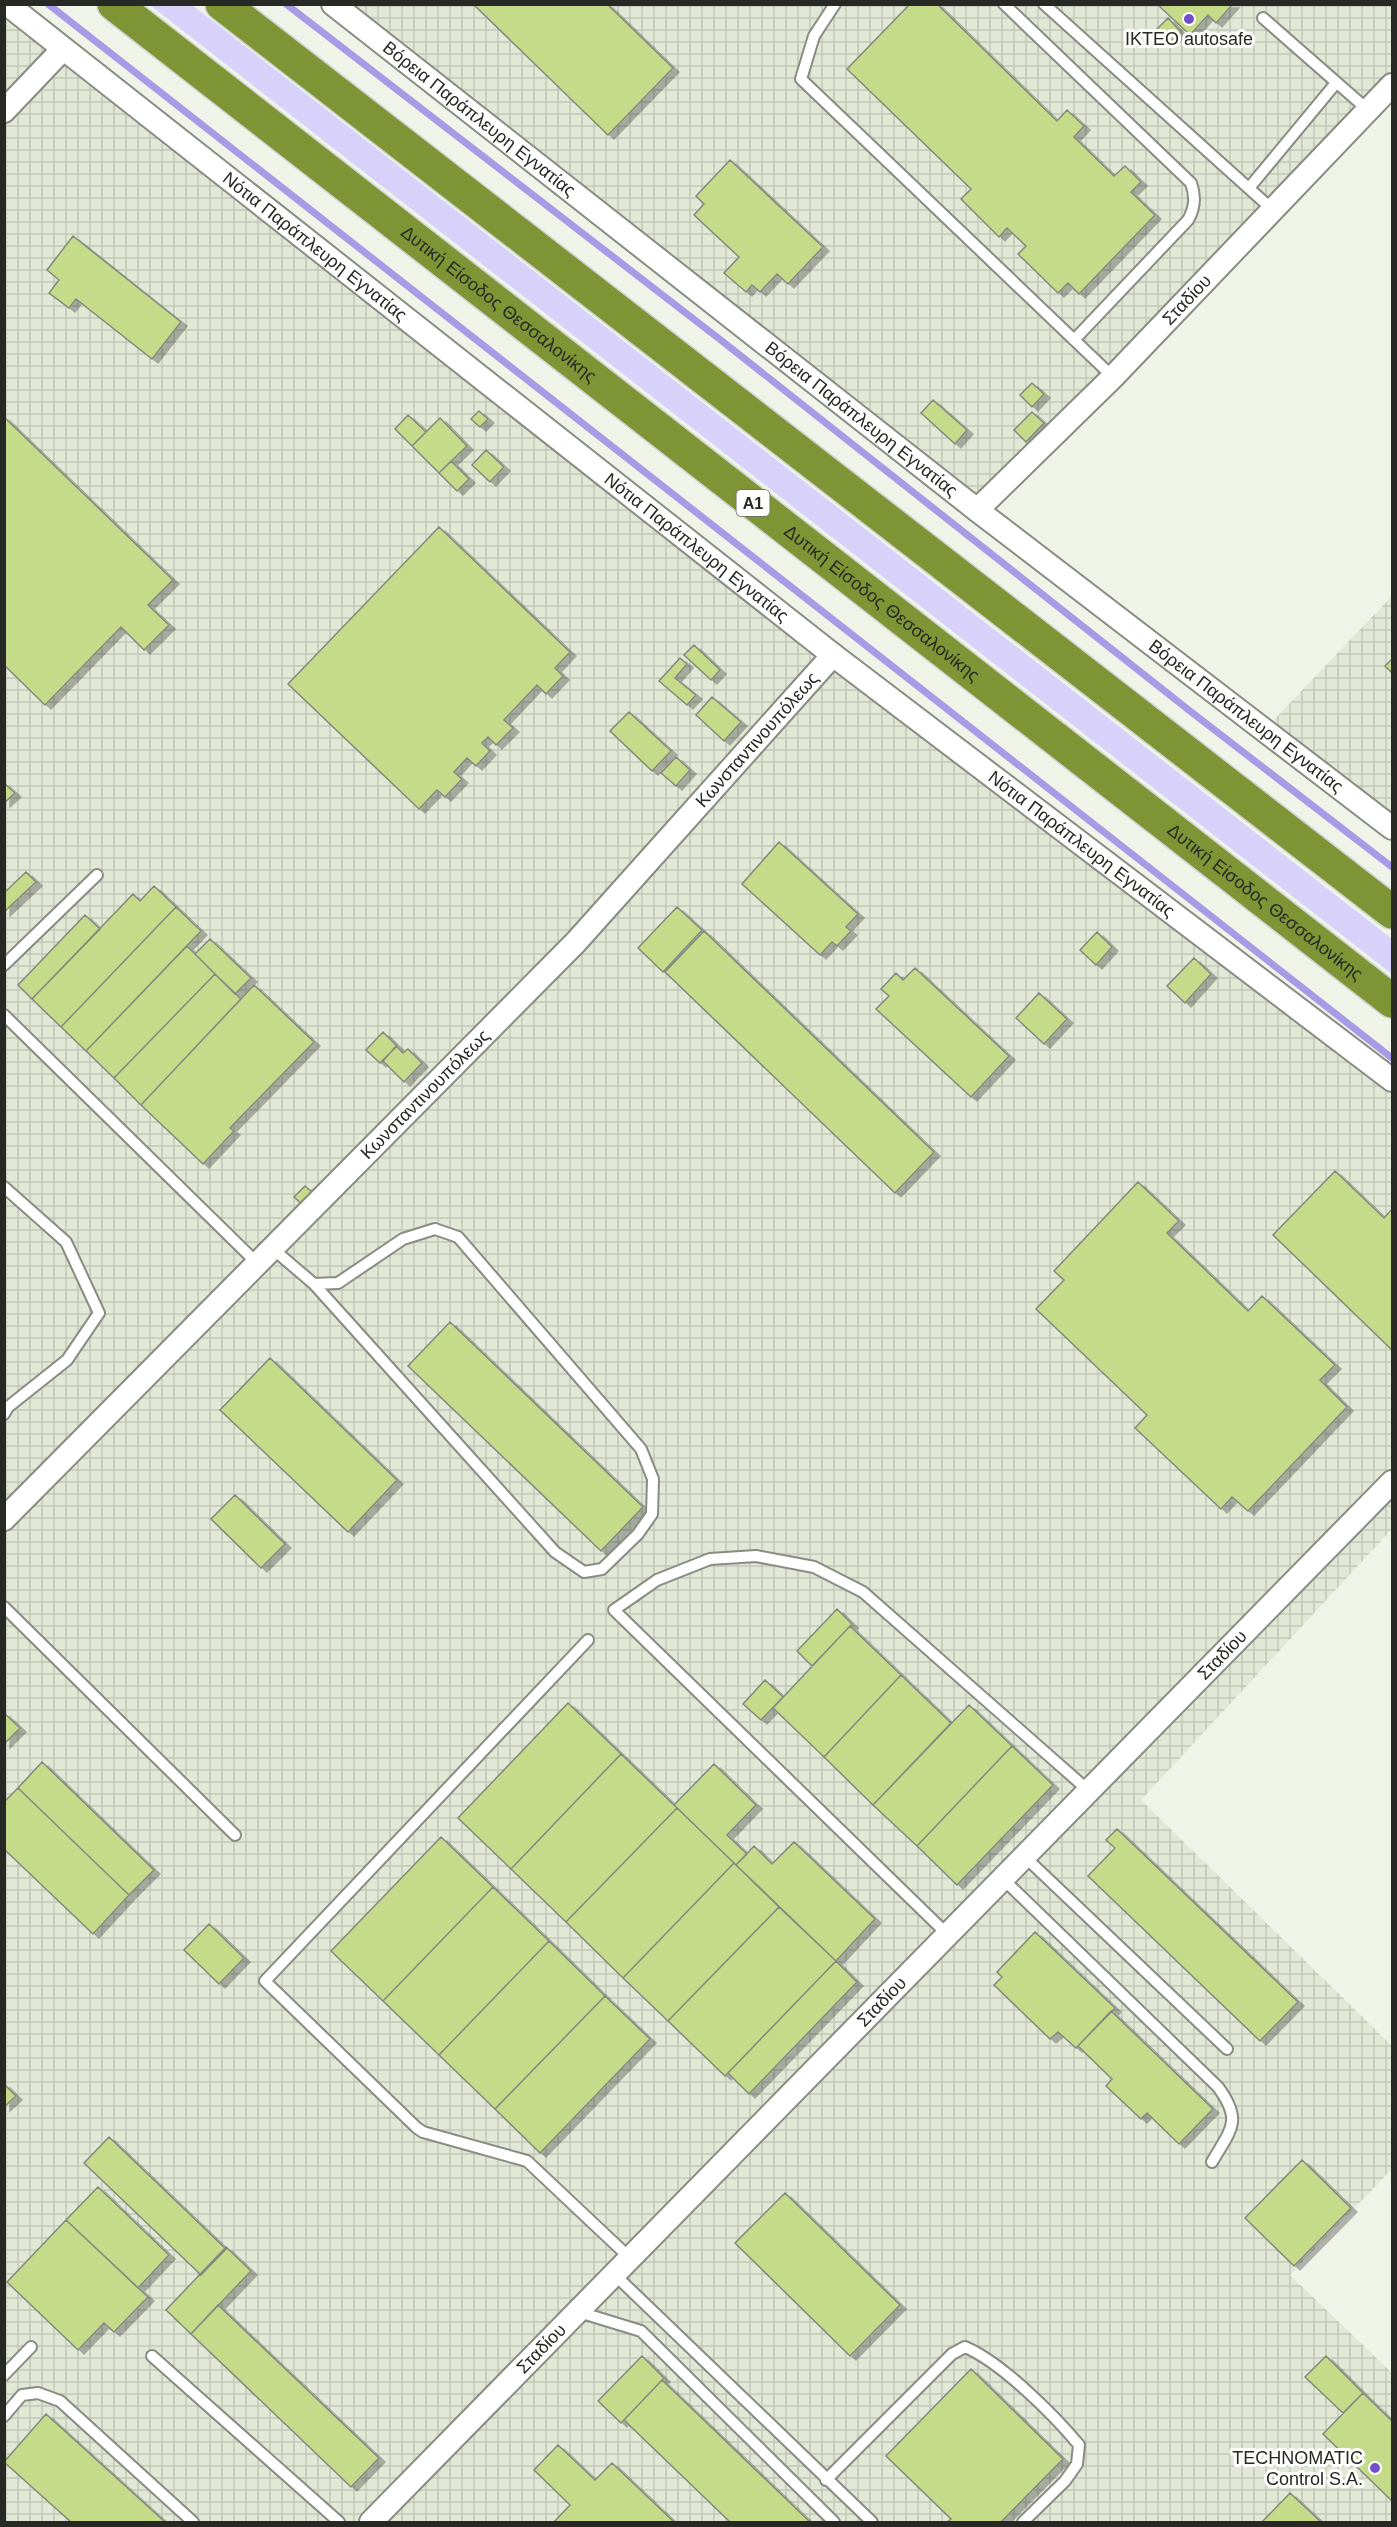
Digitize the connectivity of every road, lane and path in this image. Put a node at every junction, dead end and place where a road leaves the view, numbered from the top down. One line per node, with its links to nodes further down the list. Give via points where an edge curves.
1 (7, 4): 9 (street, Νότια Παράπλευρη Εγνατίας)
2 (114, 4): 24 (highway, Δυτική Είσοδος Θεσσαλονίκης / Α1)
3 (222, 4): 22 (highway)
4 (333, 4): 18 (street, Βόρεια Παράπλευρη Εγνατίας)
5 (835, 4): 16 (lane, via 814,36 801,79)
6 (1004, 4): 16 (lane, via 1194,190 1188,220)
7 (1044, 4): 14 (lane)
8 (1263, 18): 10 (lane)
9 (63, 49): 13 (street); 19 (street, Νότια Παράπλευρη Εγνατίας)
10 (1336, 83): 12 (lane); 14 (lane)
11 (1392, 84): 12 (street, Σταδίου)
12 (1368, 110): 15 (street, Σταδίου)
13 (4, 111)
14 (1249, 189): 15 (lane)
15 (1273, 210): 17 (street, Σταδίου)
16 (1074, 340): 17 (lane)
17 (1113, 377): 18 (street, Σταδίου)
18 (977, 510): 20 (street, Βόρεια Παράπλευρη Εγνατίας)
19 (834, 655): 26 (street, Νότια Παράπλευρη Εγνατίας); 28 (street, Κωνσταντινουπόλεως, via 576,942)
20 (1392, 828)
21 (97, 874): 23 (lane)
22 (1392, 912)
23 (4, 964)
24 (1392, 1001)
25 (4, 1015): 28 (lane)
26 (1392, 1080)
27 (4, 1186): 30 (lane, via 66,1242 99,1313 67,1360)
28 (265, 1256): 29 (lane); 32 (street, Κωνσταντινουπόλεως)
29 (315, 1284): 29 (lane, via 338,1283 403,1239 435,1229 458,1237 641,1449 653,1479 652,1514 638,1534 602,1569 584,1572 555,1552)
30 (6, 1408)
31 (1392, 1482): 35 (street, Σταδίου)
32 (4, 1519)
33 (4, 1607): 36 (lane)
34 (588, 1640): 42 (lane, via 265,1981 419,2129 527,2161)
35 (1089, 1791): 37 (street, Σταδίου); 39 (lane, via 863,1592 814,1567 756,1556 710,1559 657,1580 614,1610)
36 (235, 1835)
37 (1025, 1857): 38 (street, Σταδίου); 40 (lane)
38 (1003, 1879): 39 (street, Σταδίου); 41 (lane, via 1227,2099 1233,2114 1232,2126)
39 (948, 1935): 42 (street, Σταδίου)
40 (1227, 2049)
41 (1212, 2162)
42 (623, 2267): 43 (street, Σταδίου); 48 (lane)
43 (579, 2312): 51 (street, Σταδίου); 52 (lane, via 641,2331)
44 (31, 2347): 46 (lane)
45 (152, 2356): 50 (lane)
46 (4, 2375)
47 (4, 2416): 49 (lane, via 22,2395 38,2392 60,2401)
48 (826, 2480): 53 (lane); 54 (lane, via 952,2354 965,2347 983,2355 1061,2423 1079,2445 1077,2464 1065,2481)
49 (193, 2523)
50 (339, 2523)
51 (371, 2523)
52 (834, 2523)
53 (872, 2523)
54 (1023, 2523)

